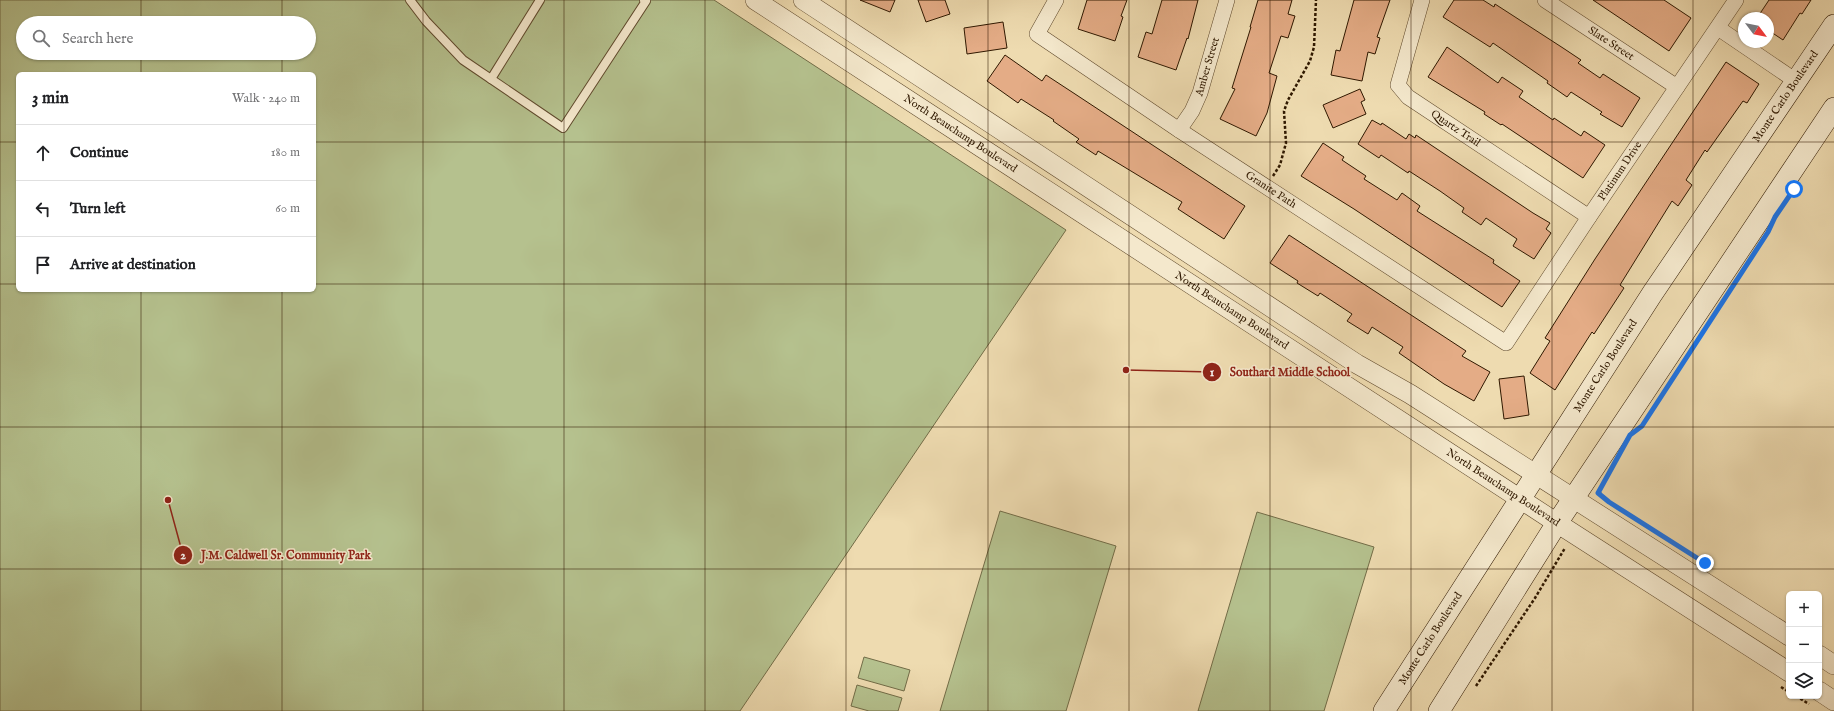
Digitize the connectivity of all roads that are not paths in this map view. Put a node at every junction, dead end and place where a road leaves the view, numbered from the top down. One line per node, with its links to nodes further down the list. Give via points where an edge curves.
1 (410, 0): 13 (lane, via 463,60)
2 (540, 0): 13 (lane)
3 (644, 0): 13 (lane, via 646,1 563,128)
4 (755, 0): 22 (street, North Beauchamp Boulevard)
5 (803, 0): 20 (street, via 1357,364 1410,394)
6 (1056, 0): 17 (street, Granite Path, via 1037,34)
7 (1228, 0): 17 (street, Amber Street, via 1200,93)
8 (1422, 0): 18 (street, Quartz Trail, via 1398,85 1408,97)
9 (1545, 0): 15 (street, Slate Street)
10 (1736, 0): 12 (street, Platinum Drive)
11 (1834, 25): 14 (main road, Monte Carlo Boulevard)
12 (1718, 28): 14 (street); 15 (street, Platinum Drive)
13 (491, 79)
14 (1796, 81): 20 (main road, Monte Carlo Boulevard, via 1652,294)
15 (1677, 87): 18 (street, Platinum Drive)
16 (1834, 108): 21 (main road)
17 (1179, 130): 19 (street, Granite Path)
18 (1588, 217): 19 (street, Platinum Drive)
19 (1506, 343)
20 (1537, 475): 21 (street); 22 (main road, Monte Carlo Boulevard)
21 (1573, 498): 23 (main road); 24 (street)
22 (1521, 500): 23 (street, North Beauchamp Boulevard); 30 (main road, Monte Carlo Boulevard)
23 (1557, 523): 27 (street, North Beauchamp Boulevard); 31 (main road)
24 (1786, 634)
25 (1822, 657): 26 (street)
26 (1834, 665)
27 (1786, 670)
28 (1822, 693): 29 (street)
29 (1834, 701)
30 (1384, 711)
31 (1439, 711)

